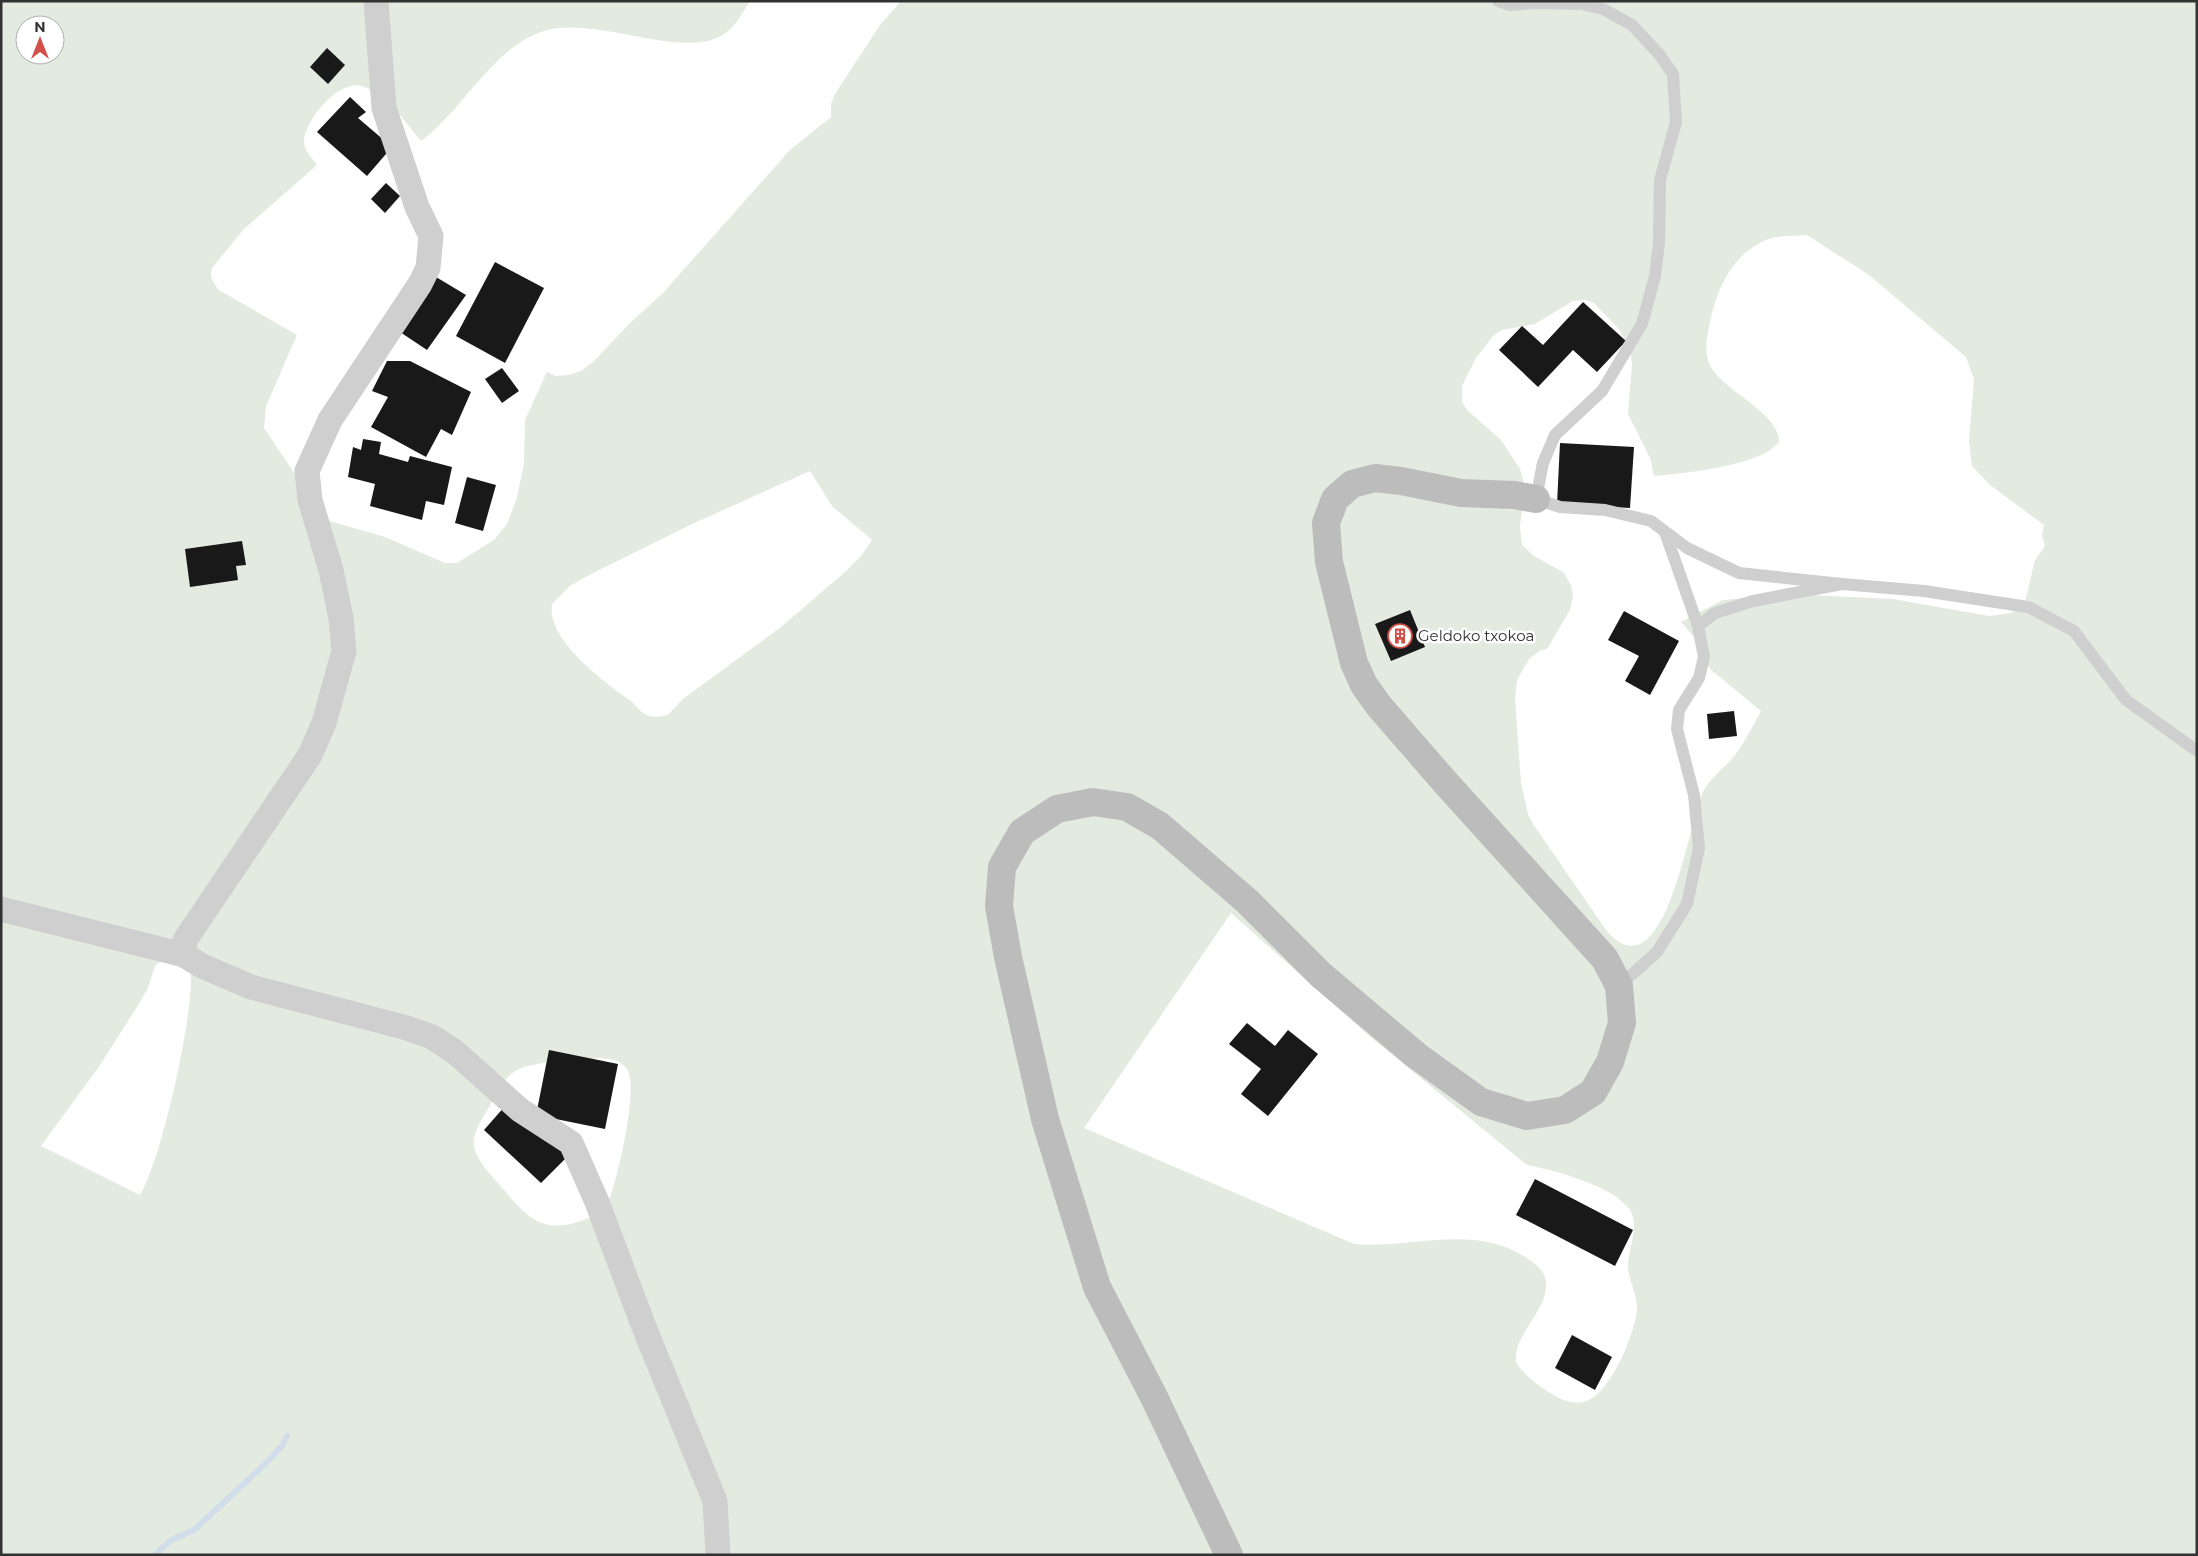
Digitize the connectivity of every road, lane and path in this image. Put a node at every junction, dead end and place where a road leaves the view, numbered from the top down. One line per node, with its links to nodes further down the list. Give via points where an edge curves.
1 (376, 1): 9 (street, via 384,108 417,207 431,236 428,268 330,420 307,471 310,500 331,570 341,618 344,651 324,723 310,754 186,940)
2 (1498, 1): 3 (lane, via 1510,6 1581,4 1603,9 1632,25 1673,74 1676,122 1660,180 1655,276 1642,324 1602,391 1555,435 1543,463)
3 (1536, 498): 4 (lane, via 1560,508 1605,510 1651,521); 10 (street, via 1461,494 1374,478 1352,484 1335,499 1326,523 1329,562 1354,663 1364,685 1445,782 1605,959)
4 (1665, 532): 5 (lane, via 1687,548 1739,573); 6 (lane)
5 (1842, 584): 6 (lane, via 1753,601 1715,613); 7 (lane, via 1924,591 2028,607 2074,631 2126,700)
6 (1698, 626): 10 (lane, via 1704,657 1700,678 1679,710 1677,730 1694,795 1699,848 1687,904 1657,952)
7 (2197, 751)
8 (1, 910): 9 (street)
9 (184, 955): 11 (street, via 251,986 432,1037 455,1052 520,1110 571,1142 715,1501)
10 (1619, 986): 12 (street, via 1622,1023 1610,1062 1593,1092 1565,1110 1527,1116 1481,1102 1418,1056 1321,975 1247,901 1160,826 1127,807 1093,802 1057,809 1022,832 1002,868 999,906 1045,1119 1098,1287)
11 (718, 1555)
12 (1229, 1555)

